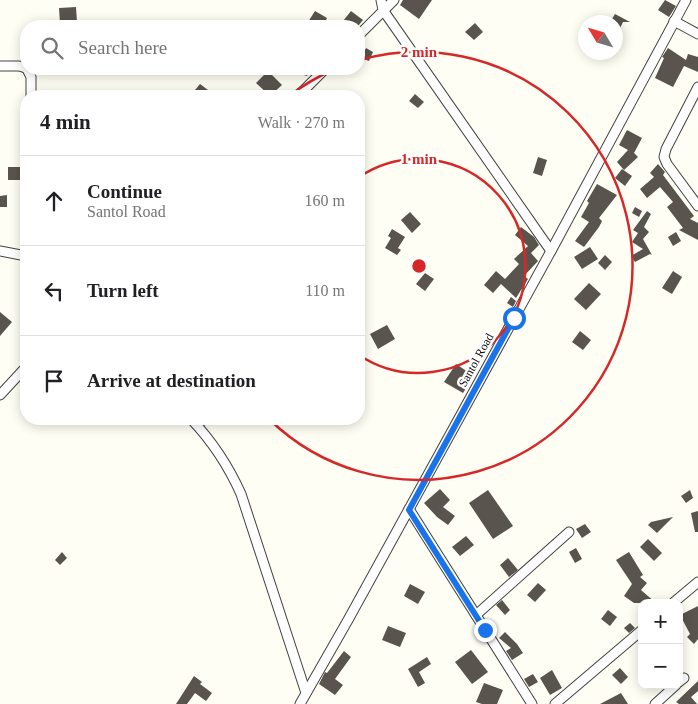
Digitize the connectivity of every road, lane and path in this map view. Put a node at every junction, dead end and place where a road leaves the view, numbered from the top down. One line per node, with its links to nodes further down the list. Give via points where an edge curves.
1 (381, 0): 4 (street)
2 (394, 0): 4 (street)
3 (686, 0): 5 (street, Santol Road)
4 (384, 10): 6 (street); 17 (street)
5 (674, 21): 7 (street); 17 (street, Santol Road)
6 (365, 29)
7 (698, 34)
8 (0, 66): 9 (street)
9 (20, 66)
10 (30, 75): 12 (street)
11 (319, 75): 13 (street)
12 (32, 90)
13 (304, 90)
14 (697, 92): 15 (street, via 664,157)
15 (698, 206)
16 (0, 251): 18 (street)
17 (551, 251): 22 (street, Santol Road)
18 (20, 255)
19 (20, 373): 20 (street)
20 (0, 395)
21 (197, 425): 29 (street, via 221,455 241,494)
22 (409, 510): 26 (street); 29 (street, Santol Road)
23 (568, 532): 26 (street)
24 (698, 582): 25 (street)
25 (679, 599)
26 (476, 615): 31 (street)
27 (638, 633): 32 (street)
28 (672, 689): 33 (street)
29 (306, 693): 30 (street, Santol Road)
30 (300, 704)
31 (532, 704)
32 (555, 704)
33 (655, 704)

